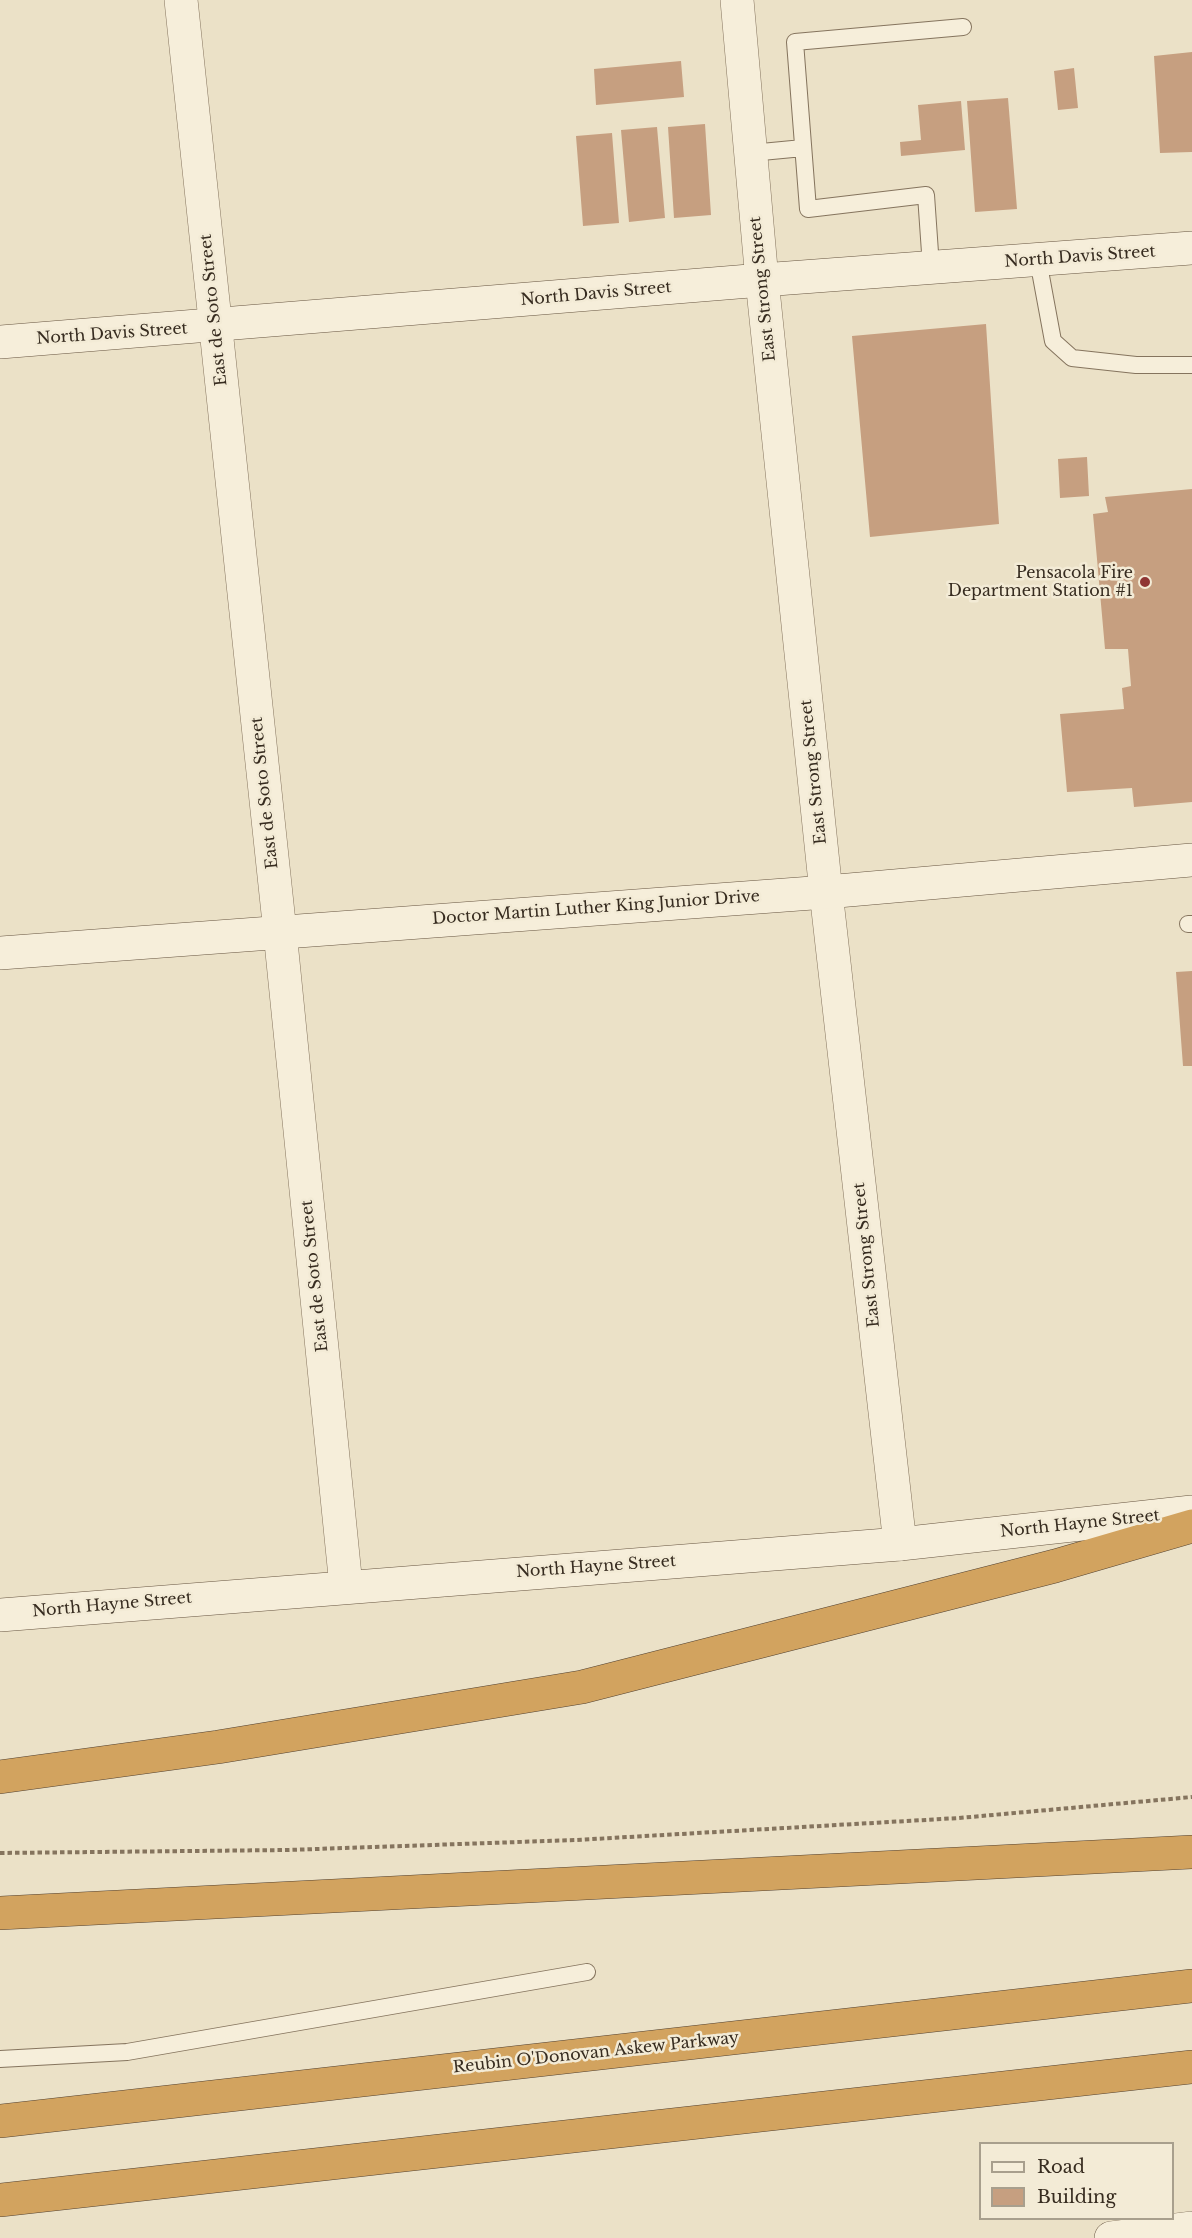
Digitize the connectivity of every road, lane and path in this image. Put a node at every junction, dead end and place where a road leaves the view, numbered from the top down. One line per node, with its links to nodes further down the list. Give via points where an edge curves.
1 (181, 0): 10 (street, East de Soto Street)
2 (737, 0): 5 (street, East Strong Street)
3 (963, 27): 4 (lane, via 795,42)
4 (804, 147): 5 (lane); 8 (lane, via 808,209 926,195)
5 (751, 153): 9 (street, East Strong Street)
6 (1192, 248): 7 (street, North Davis Street)
7 (1038, 260): 8 (street, North Davis Street); 12 (lane, via 1053,341 1072,358 1136,365)
8 (931, 267): 9 (street, North Davis Street)
9 (762, 280): 10 (street, North Davis Street); 14 (street, East Strong Street)
10 (216, 326): 11 (street, North Davis Street); 15 (street, East de Soto Street)
11 (0, 342)
12 (1192, 365)
13 (1192, 860): 14 (street, Doctor Martin Luther King Junior Drive)
14 (826, 892): 15 (street, Doctor Martin Luther King Junior Drive); 19 (street, East Strong Street)
15 (280, 932): 16 (street, Doctor Martin Luther King Junior Drive); 20 (street, East de Soto Street)
16 (0, 953)
17 (1192, 1512): 19 (street, North Hayne Street)
18 (1192, 1526): 22 (highway, via 1044,1569 582,1687 218,1747)
19 (900, 1544): 20 (street, North Hayne Street)
20 (346, 1586): 21 (street, North Hayne Street)
21 (0, 1614)
22 (0, 1777)
23 (1192, 1797): 25 (path, via 959,1818 576,1840 286,1850)
24 (1192, 1852): 26 (highway)
25 (0, 1853)
26 (0, 1913)
27 (587, 1972): 29 (lane, via 127,2052)
28 (1192, 1986): 31 (highway, Reubin O'Donovan Askew Parkway)
29 (0, 2059)
30 (1192, 2067): 32 (highway)
31 (0, 2121)
32 (0, 2200)
33 (1192, 2228): 34 (street)
34 (1111, 2238)

